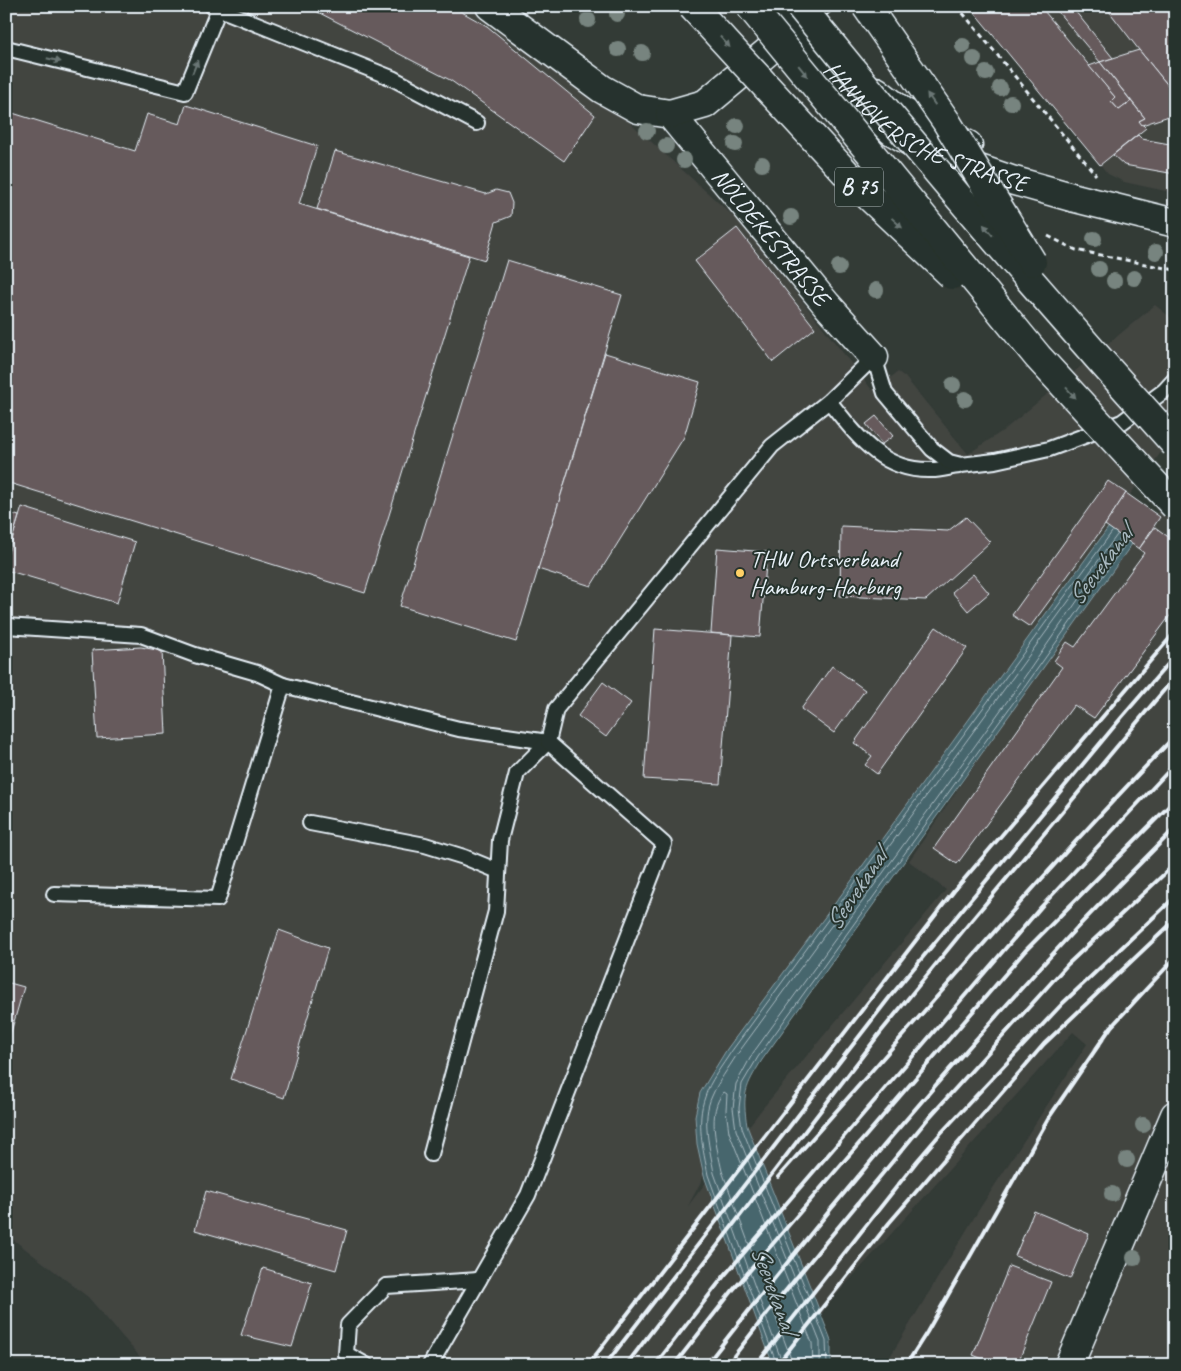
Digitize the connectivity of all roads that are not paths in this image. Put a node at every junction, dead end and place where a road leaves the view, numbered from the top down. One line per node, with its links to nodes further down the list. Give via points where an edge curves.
1 (490, 6): 10 (main road, via 602,89 638,110)
2 (692, 6): 15 (main road, B 75, one-way to 15, bridge, via 857,185)
3 (750, 6): 15 (main road, B 75, one-way to 15, bridge)
4 (778, 6): 8 (main road, HANNOVERSCHE STRASSE)
5 (825, 6): 8 (lane)
6 (866, 6): 13 (main road, one-way to 6, bridge, via 946,121)
7 (217, 7): 9 (lane, one-way to 7, via 185,92); 11 (lane, via 392,78)
8 (798, 17): 10 (main road, via 705,104); 12 (main road, HANNOVERSCHE STRASSE, via 862,103 892,131 927,151 1011,180); 13 (main road, one-way to 8, bridge, via 872,94)
9 (6, 48)
10 (670, 114): 14 (main road, NÖLDEKESTRASSE, via 827,305)
11 (477, 123)
12 (1175, 223)
13 (1076, 334): 18 (main road, bridge)
14 (874, 357): 17 (lane); 19 (lane, via 885,393 932,449 949,462)
15 (1038, 357): 20 (main road, B 75, one-way to 20, bridge)
16 (1175, 379): 19 (lane, via 1122,422 1049,449)
17 (829, 401): 19 (lane, via 870,449 890,462 932,470); 23 (lane, via 772,446 556,709)
18 (1175, 444)
19 (962, 465)
20 (1175, 506)
21 (6, 626): 22 (lane, via 141,635 257,673)
22 (283, 685): 23 (lane, via 459,729); 26 (lane, via 218,898)
23 (548, 742): 25 (lane, via 517,774 500,840); 30 (lane, via 664,844 528,1196)
24 (310, 823): 25 (lane, via 425,845)
25 (498, 871): 28 (lane, via 496,911)
26 (54, 894)
27 (1175, 1115): 29 (main road)
28 (431, 1154)
29 (1167, 1155): 33 (main road)
30 (479, 1280): 31 (lane, via 386,1286 348,1325 346,1354); 32 (lane)
31 (366, 1365)
32 (430, 1365)
33 (1069, 1365)

